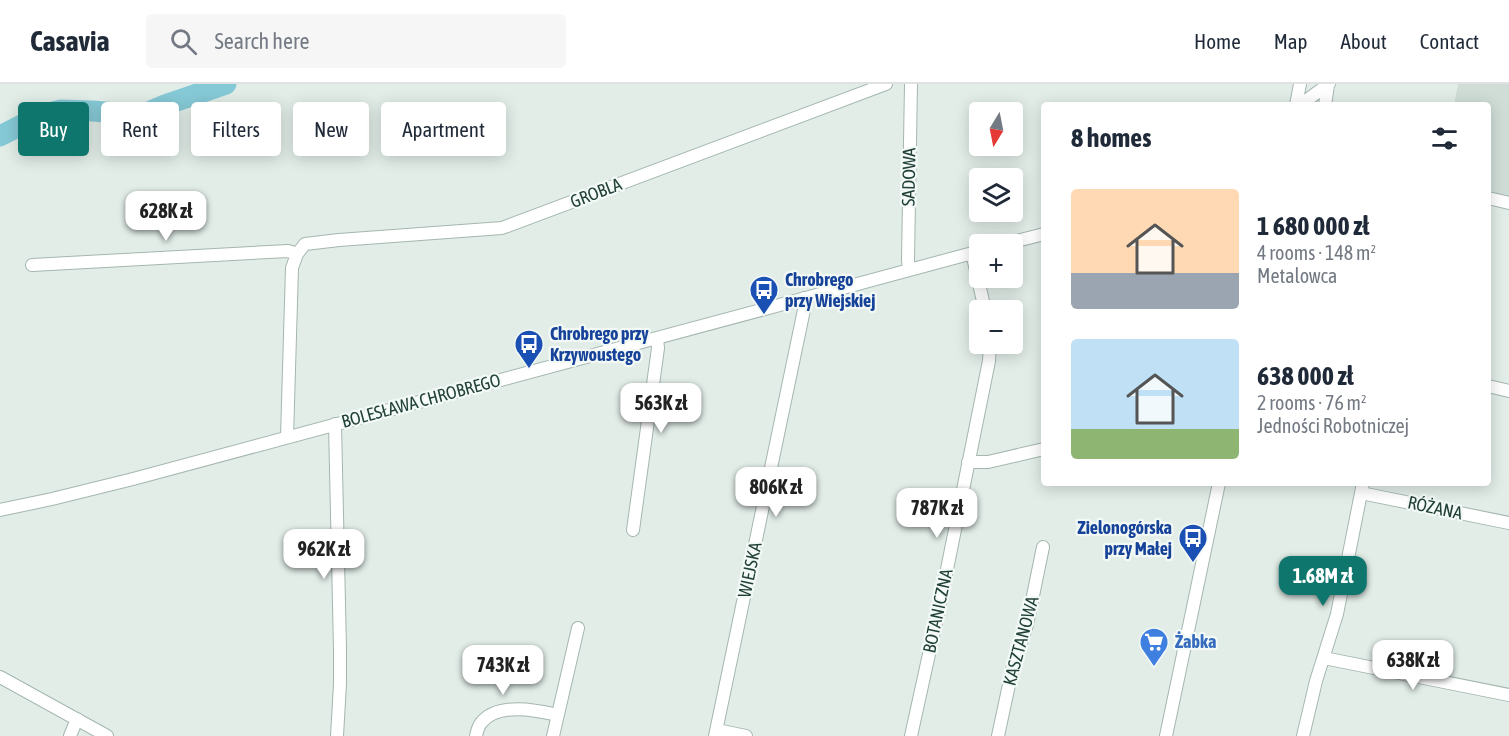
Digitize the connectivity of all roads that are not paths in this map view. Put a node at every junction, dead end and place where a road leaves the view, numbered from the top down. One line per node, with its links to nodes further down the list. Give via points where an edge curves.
1 (886, 84): 12 (street, GROBLA, via 502,228 305,244)
2 (911, 84): 15 (street, SADOWA)
3 (1300, 84): 5 (street)
4 (1328, 84): 6 (street); 7 (street)
5 (1298, 102)
6 (1302, 102)
7 (1325, 102)
8 (1491, 199): 9 (street)
9 (1509, 203)
10 (1041, 235): 11 (street)
11 (1023, 239)
12 (297, 254): 14 (street, GROBLA, via 288,251); 22 (street, via 292,268)
13 (969, 254): 15 (street, BOLESŁAWA CHROBREGO)
14 (32, 265)
15 (909, 270): 16 (street, BOLESŁAWA CHROBREGO)
16 (804, 298): 17 (street, BOLESŁAWA CHROBREGO); 37 (street, WIEJSKA)
17 (657, 338): 21 (street, BOLESŁAWA CHROBREGO); 29 (street)
18 (989, 354): 24 (street, BOTANICZNA)
19 (1491, 387): 20 (street)
20 (1509, 391)
21 (335, 424): 22 (street, BOLESŁAWA CHROBREGO); 40 (street, via 340,649)
22 (287, 437): 27 (street, BOLESŁAWA CHROBREGO)
23 (1041, 449): 24 (street, via 988,462)
24 (968, 462): 44 (street, BOTANICZNA)
25 (1218, 486): 46 (street)
26 (1362, 488): 28 (street, RÓŻANA); 32 (street, via 1337,614)
27 (0, 510)
28 (1509, 523)
29 (633, 530)
30 (1043, 547): 45 (street, KASZTANOWA)
31 (578, 628): 35 (street)
32 (1324, 658): 34 (street); 47 (street)
33 (0, 677): 36 (street)
34 (1508, 692)
35 (558, 715): 41 (street, via 520,709 496,712 479,725); 42 (street)
36 (77, 719): 38 (street); 39 (street)
37 (716, 733): 43 (street)
38 (70, 736)
39 (107, 736)
40 (337, 736)
41 (476, 736)
42 (553, 736)
43 (746, 736)
44 (911, 736)
45 (998, 736)
46 (1166, 736)
47 (1303, 736)

